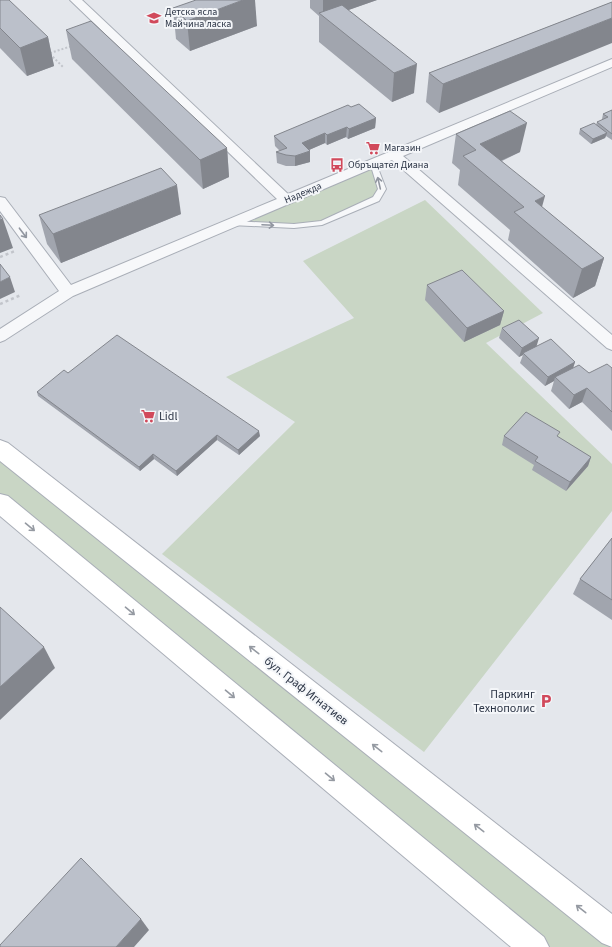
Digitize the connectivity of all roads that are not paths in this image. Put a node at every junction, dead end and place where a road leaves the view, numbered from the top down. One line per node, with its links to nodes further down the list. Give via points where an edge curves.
1 (76, 0): 5 (street)
2 (612, 63): 3 (street, Надежда)
3 (394, 155): 4 (street, Надежда); 10 (street)
4 (373, 163): 5 (street, Надежда); 7 (lane, one-way to 4, via 294,226 322,223 376,199 382,189)
5 (286, 200): 7 (street, Надежда)
6 (0, 201): 8 (street, one-way to 8)
7 (230, 223): 8 (street, Надежда)
8 (68, 292): 9 (street, Надежда)
9 (0, 336)
10 (612, 344)
11 (0, 449): 13 (main road, бул. Граф Игнатиев, one-way to 11)
12 (0, 502): 14 (main road, one-way to 14)
13 (612, 933)
14 (534, 947)

